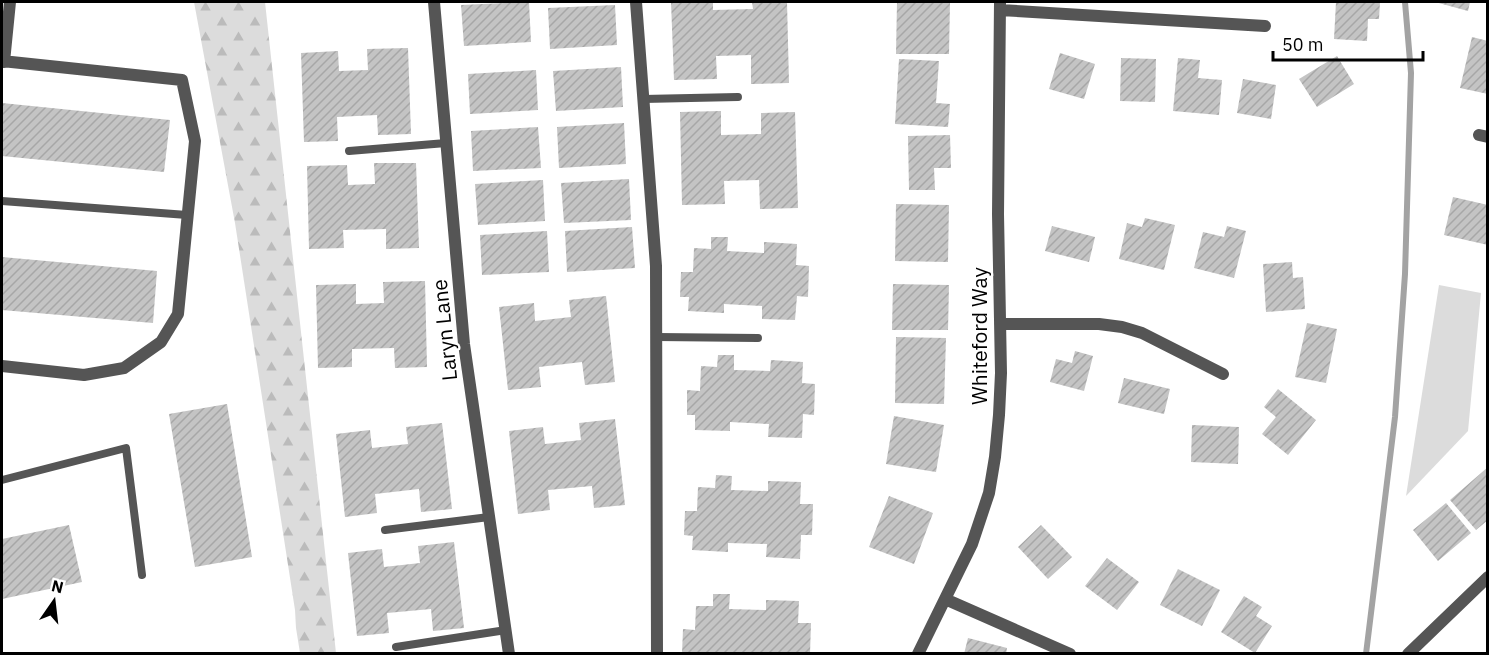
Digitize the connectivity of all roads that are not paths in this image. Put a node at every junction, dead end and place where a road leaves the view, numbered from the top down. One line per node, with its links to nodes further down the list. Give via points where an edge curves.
1 (10, 2): 6 (street)
2 (434, 2): 9 (street, Laryn Lane)
3 (636, 2): 8 (street)
4 (1000, 6): 5 (street); 13 (street, Whiteford Way)
5 (1265, 26)
6 (3, 62): 12 (street, via 182,80 195,141)
7 (738, 97): 8 (lane)
8 (643, 99): 14 (street, via 656,266)
9 (446, 143): 10 (lane); 19 (street, Laryn Lane, via 464,344)
10 (350, 151)
11 (2, 201): 12 (lane)
12 (187, 215): 16 (street, via 178,314 161,342 124,368 84,375)
13 (1000, 324): 17 (street, via 1122,327); 23 (street, Whiteford Way, via 999,415 989,493 972,544)
14 (657, 337): 15 (lane); 27 (street)
15 (758, 338)
16 (2, 366)
17 (1223, 374)
18 (2, 480): 21 (lane, via 126,448)
19 (489, 517): 20 (lane); 24 (street, Laryn Lane)
20 (385, 530)
21 (142, 575)
22 (1488, 577): 30 (street)
23 (945, 599): 28 (street, Whiteford Way); 29 (street)
24 (506, 630): 25 (lane); 26 (street, Laryn Lane)
25 (396, 646)
26 (509, 654)
27 (657, 654)
28 (918, 654)
29 (1070, 654)
30 (1408, 654)

